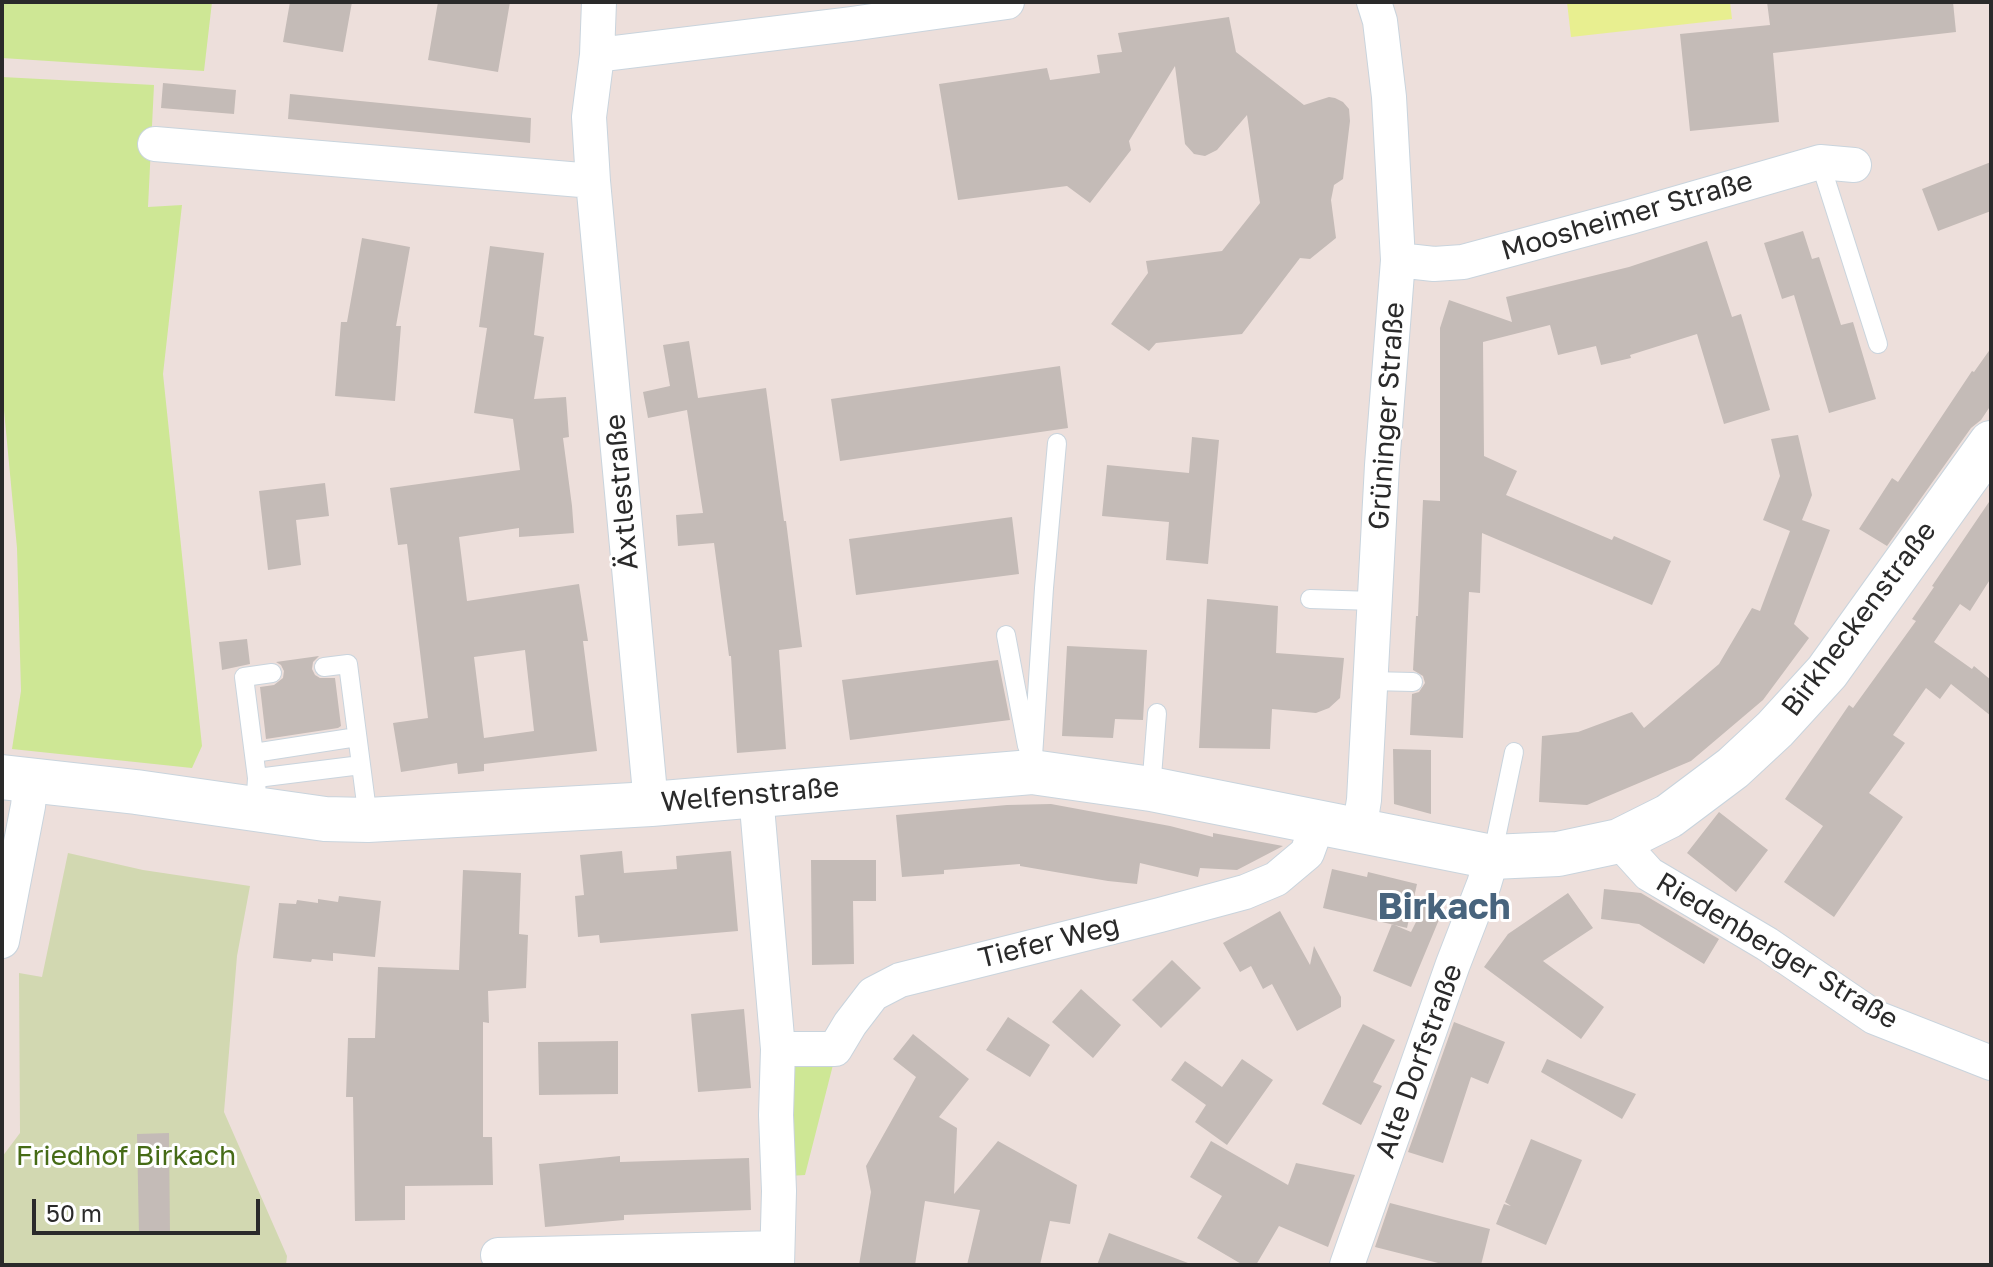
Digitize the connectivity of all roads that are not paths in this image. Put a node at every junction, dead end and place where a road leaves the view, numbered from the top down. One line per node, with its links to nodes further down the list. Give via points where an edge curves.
1 (599, 2): 4 (street, Äxtlestraße)
2 (1007, 2): 4 (street)
3 (1374, 2): 9 (street, Grüninger Straße, via 1389,97)
4 (597, 55): 8 (street, Äxtlestraße, via 589,117)
5 (155, 144): 8 (street)
6 (1820, 162): 7 (street, Moosheimer Straße); 9 (street, Moosheimer Straße, via 1463,262); 10 (lane)
7 (1854, 165)
8 (593, 181): 30 (street, Äxtlestraße)
9 (1398, 260): 14 (street, Grüninger Straße)
10 (1878, 344)
11 (1057, 443): 25 (lane)
12 (1991, 443): 33 (street, Birkheckenstraße, via 1827,672 1775,729 1669,816)
13 (1310, 599): 14 (lane)
14 (1374, 601): 18 (street, Grüninger Straße)
15 (1006, 635): 25 (lane)
16 (324, 667): 21 (lane, via 348,664)
17 (272, 673): 23 (lane, via 244,677)
18 (1370, 681): 19 (lane); 32 (street, Grüninger Straße, via 1364,800)
19 (1413, 682)
20 (1157, 713): 27 (lane)
21 (357, 737): 23 (lane); 24 (lane)
22 (1514, 752): 34 (lane)
23 (254, 753): 28 (lane)
24 (361, 765): 28 (lane); 31 (lane)
25 (1032, 772): 27 (street, Welfenstraße); 29 (street, Welfenstraße)
26 (16, 778): 28 (street, Welfenstraße, via 136,792); 35 (street, via 28,806)
27 (1151, 789): 32 (street, Welfenstraße)
28 (256, 794): 31 (street, Welfenstraße, via 325,819)
29 (756, 795): 30 (street, Welfenstraße); 36 (street)
30 (651, 804): 31 (street, Welfenstraße)
31 (368, 820)
32 (1338, 827): 34 (street, Welfenstraße); 36 (street, Tiefer Weg, via 1276,879 1245,892 900,980 873,994 835,1049)
33 (1619, 841): 34 (street, Birkheckenstraße, via 1558,854); 37 (street, Riedenberger Straße, via 1649,874 1767,944 1874,1017)
34 (1492, 857): 40 (street, Alte Dorfstraße)
35 (2, 941)
36 (778, 1049): 39 (street)
37 (1991, 1063)
38 (498, 1255): 39 (street)
39 (777, 1257)
40 (1347, 1265)

